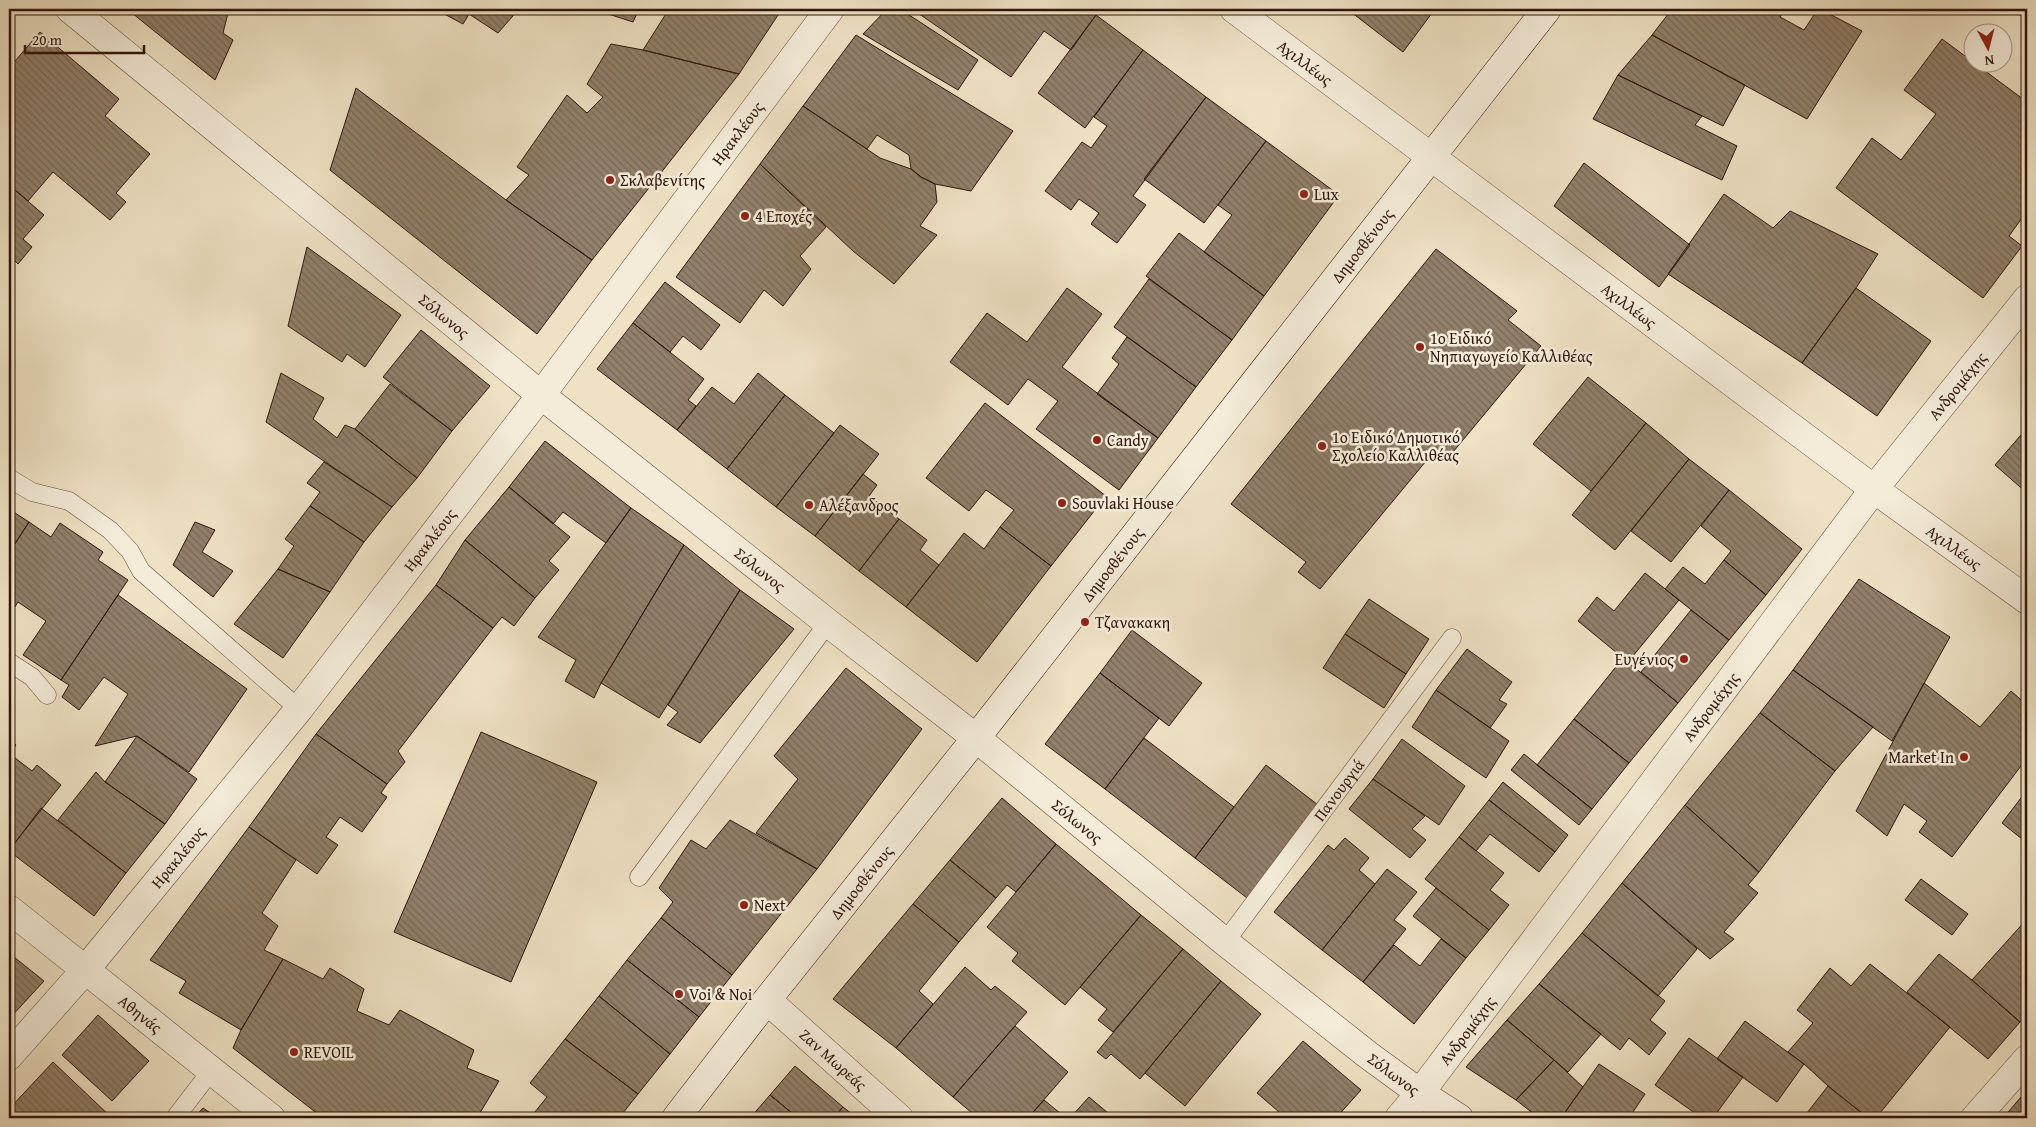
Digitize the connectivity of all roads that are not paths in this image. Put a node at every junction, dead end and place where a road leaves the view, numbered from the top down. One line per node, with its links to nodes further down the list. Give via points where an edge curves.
1 (70, 9): 7 (street, Σόλωνος)
2 (830, 9): 7 (street, Ηρακλέους)
3 (1234, 9): 5 (street, Αχιλλέως)
4 (1547, 9): 5 (street, Δημοσθένους)
5 (1431, 155): 9 (street, Αχιλλέως); 16 (street, Δημοσθένους)
6 (2027, 299): 9 (street, Ανδρομάχης)
7 (540, 395): 11 (street, Σόλωνος); 15 (street, Ηρακλέους)
8 (9, 478): 15 (lane, via 32,492 69,501 110,530 130,551 141,571)
9 (1874, 489): 10 (street, Αχιλλέως); 25 (street, Ανδρομάχης)
10 (2027, 600)
11 (828, 623): 16 (street, Σόλωνος); 17 (lane)
12 (1452, 638): 19 (lane, Πανουργιά)
13 (9, 662): 14 (lane, via 32,677)
14 (47, 695)
15 (299, 709): 20 (street, Ηρακλέους)
16 (976, 738): 19 (street, Σόλωνος); 21 (street, Δημοσθένους)
17 (639, 877)
18 (9, 908): 20 (street, Αθηνάς)
19 (1225, 942): 25 (street, Σόλωνος)
20 (86, 969): 22 (street, Ηρακλέους); 24 (street, Αθηνάς)
21 (767, 1000): 28 (street, Δημοσθένους); 29 (street, Ζαν Μωρεάς)
22 (9, 1056)
23 (2027, 1059): 32 (street)
24 (211, 1071): 26 (lane); 27 (street, Αθηνάς)
25 (1420, 1093): 30 (street, Ανδρομάχης); 31 (street, Σόλωνος)
26 (175, 1118)
27 (271, 1118)
28 (676, 1118)
29 (900, 1118)
30 (1399, 1118)
31 (1459, 1118)
32 (1975, 1118)

